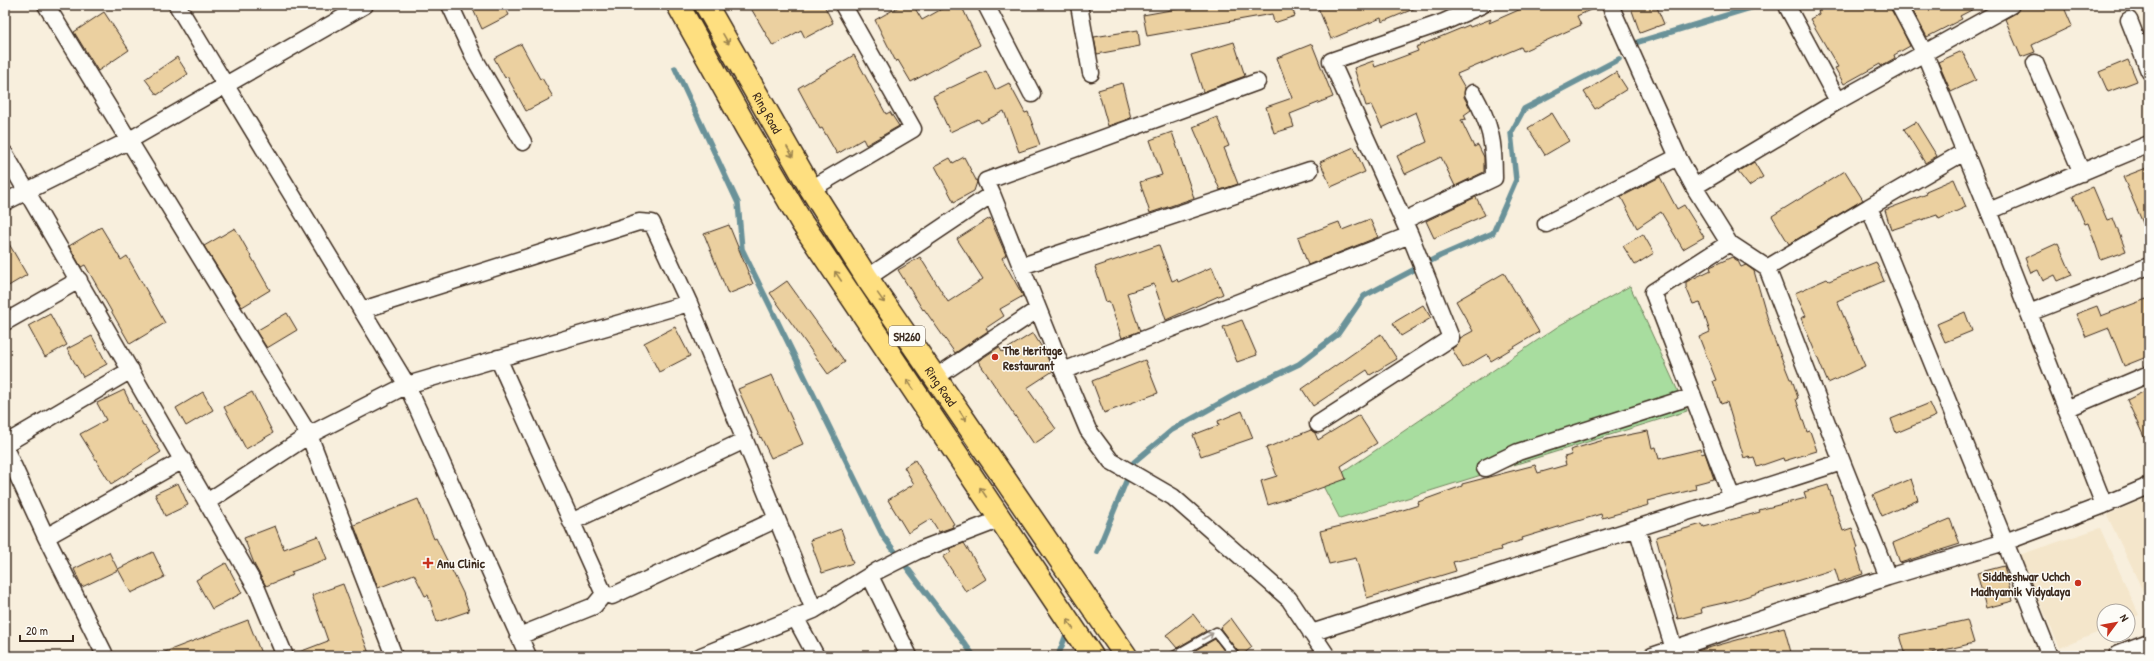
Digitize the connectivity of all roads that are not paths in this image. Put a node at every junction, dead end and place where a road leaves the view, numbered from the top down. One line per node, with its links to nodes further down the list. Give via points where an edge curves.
1 (46, 5): 26 (street)
2 (177, 5): 22 (street)
3 (365, 5): 15 (street)
4 (450, 5): 27 (street, via 476,61)
5 (678, 5): 75 (highway, Ring Road / SH260, one-way to 5, via 802,223)
6 (706, 5): 35 (highway, Ring Road / SH260, one-way to 35)
7 (843, 5): 35 (street, via 913,129)
8 (986, 5): 24 (street)
9 (1079, 5): 20 (street)
10 (1482, 5): 42 (street, via 1444,22 1331,61)
11 (1610, 5): 31 (street)
12 (1899, 5): 17 (street)
13 (2011, 5): 17 (street)
14 (1788, 8): 25 (street)
15 (337, 11): 22 (street)
16 (2129, 20): 19 (street)
17 (1924, 52): 25 (street); 29 (street)
18 (2035, 64): 33 (street)
19 (2149, 71)
20 (1091, 72)
21 (1257, 82): 37 (street, via 986,181)
22 (225, 84): 26 (street); 50 (street)
23 (1473, 93): 42 (street, via 1486,117 1494,149 1494,178)
24 (1032, 94)
25 (1838, 101): 34 (street)
26 (128, 141): 36 (street); 63 (street)
27 (523, 142)
28 (2149, 144): 33 (street)
29 (1964, 152): 39 (street); 40 (street)
30 (5, 154): 36 (street)
31 (1678, 157): 34 (street); 41 (street)
32 (1310, 170): 44 (street)
33 (2082, 173): 40 (street)
34 (1694, 187): 43 (street)
35 (811, 189): 47 (highway, Ring Road / SH260)
36 (26, 190): 38 (street); 48 (street)
37 (992, 194): 44 (street); 47 (street)
38 (5, 202)
39 (1869, 207): 46 (street); 79 (street)
40 (1989, 211): 52 (street)
41 (1546, 224)
42 (1408, 228): 56 (street); 62 (street, via 1451,338)
43 (1729, 243): 46 (street); 60 (street, via 1653,292)
44 (1022, 266): 51 (street)
45 (2149, 266): 52 (street)
46 (1767, 268): 68 (street)
47 (867, 278): 58 (highway, Ring Road / SH260, one-way to 58)
48 (79, 280): 53 (street); 55 (street)
49 (689, 303): 50 (street, via 652,223 639,222); 54 (street); 64 (street)
50 (362, 310): 59 (street)
51 (1037, 310): 56 (street); 58 (street)
52 (2029, 313): 61 (street)
53 (5, 322)
54 (498, 358): 59 (street); 76 (street)
55 (131, 370): 65 (street); 67 (street)
56 (1063, 371): 85 (street, via 1092,436 1111,460 1173,497 1289,599)
57 (2149, 374): 61 (street)
58 (936, 377): 97 (highway, Ring Road / SH260, one-way to 97)
59 (407, 385): 63 (street); 86 (street)
60 (1693, 396): 69 (street, via 1518,452); 71 (street)
61 (2066, 409): 73 (street)
62 (1318, 424)
63 (308, 435): 72 (street); 91 (street)
64 (745, 440): 74 (street); 76 (street)
65 (5, 444)
66 (5, 448): 78 (street)
67 (183, 460): 72 (street); 78 (street)
68 (1842, 462): 71 (street); 81 (street)
69 (1485, 468)
70 (2149, 486): 73 (street)
71 (1732, 498): 77 (street)
72 (207, 502): 90 (street, via 257,589)
73 (2104, 505): 79 (street)
74 (777, 519): 82 (street, via 612,596); 83 (street)
75 (1001, 519): 80 (street, via 917,551); 96 (highway, Ring Road / SH260, one-way to 75)
76 (571, 522): 82 (street)
77 (1637, 528): 85 (street); 88 (street)
78 (46, 537): 89 (street)
79 (2005, 542): 81 (street); 102 (street)
80 (874, 574): 83 (street); 95 (street)
81 (1888, 577): 88 (street)
82 (604, 594): 86 (street, via 594,606)
83 (814, 610): 84 (street)
84 (796, 617): 93 (street); 94 (street)
85 (1311, 633): 100 (street)
86 (519, 636): 92 (street)
87 (2149, 645): 103 (street)
88 (1675, 652): 101 (street)
89 (104, 653)
90 (285, 656)
91 (394, 656)
92 (528, 656)
93 (701, 656)
94 (816, 656)
95 (909, 656)
96 (1092, 656)
97 (1126, 656)
98 (1174, 656): 99 (lane, one-way to 99, via 1216,632)
99 (1234, 656)
100 (1327, 656)
101 (1652, 656)
102 (2050, 656)
103 (2120, 656)

